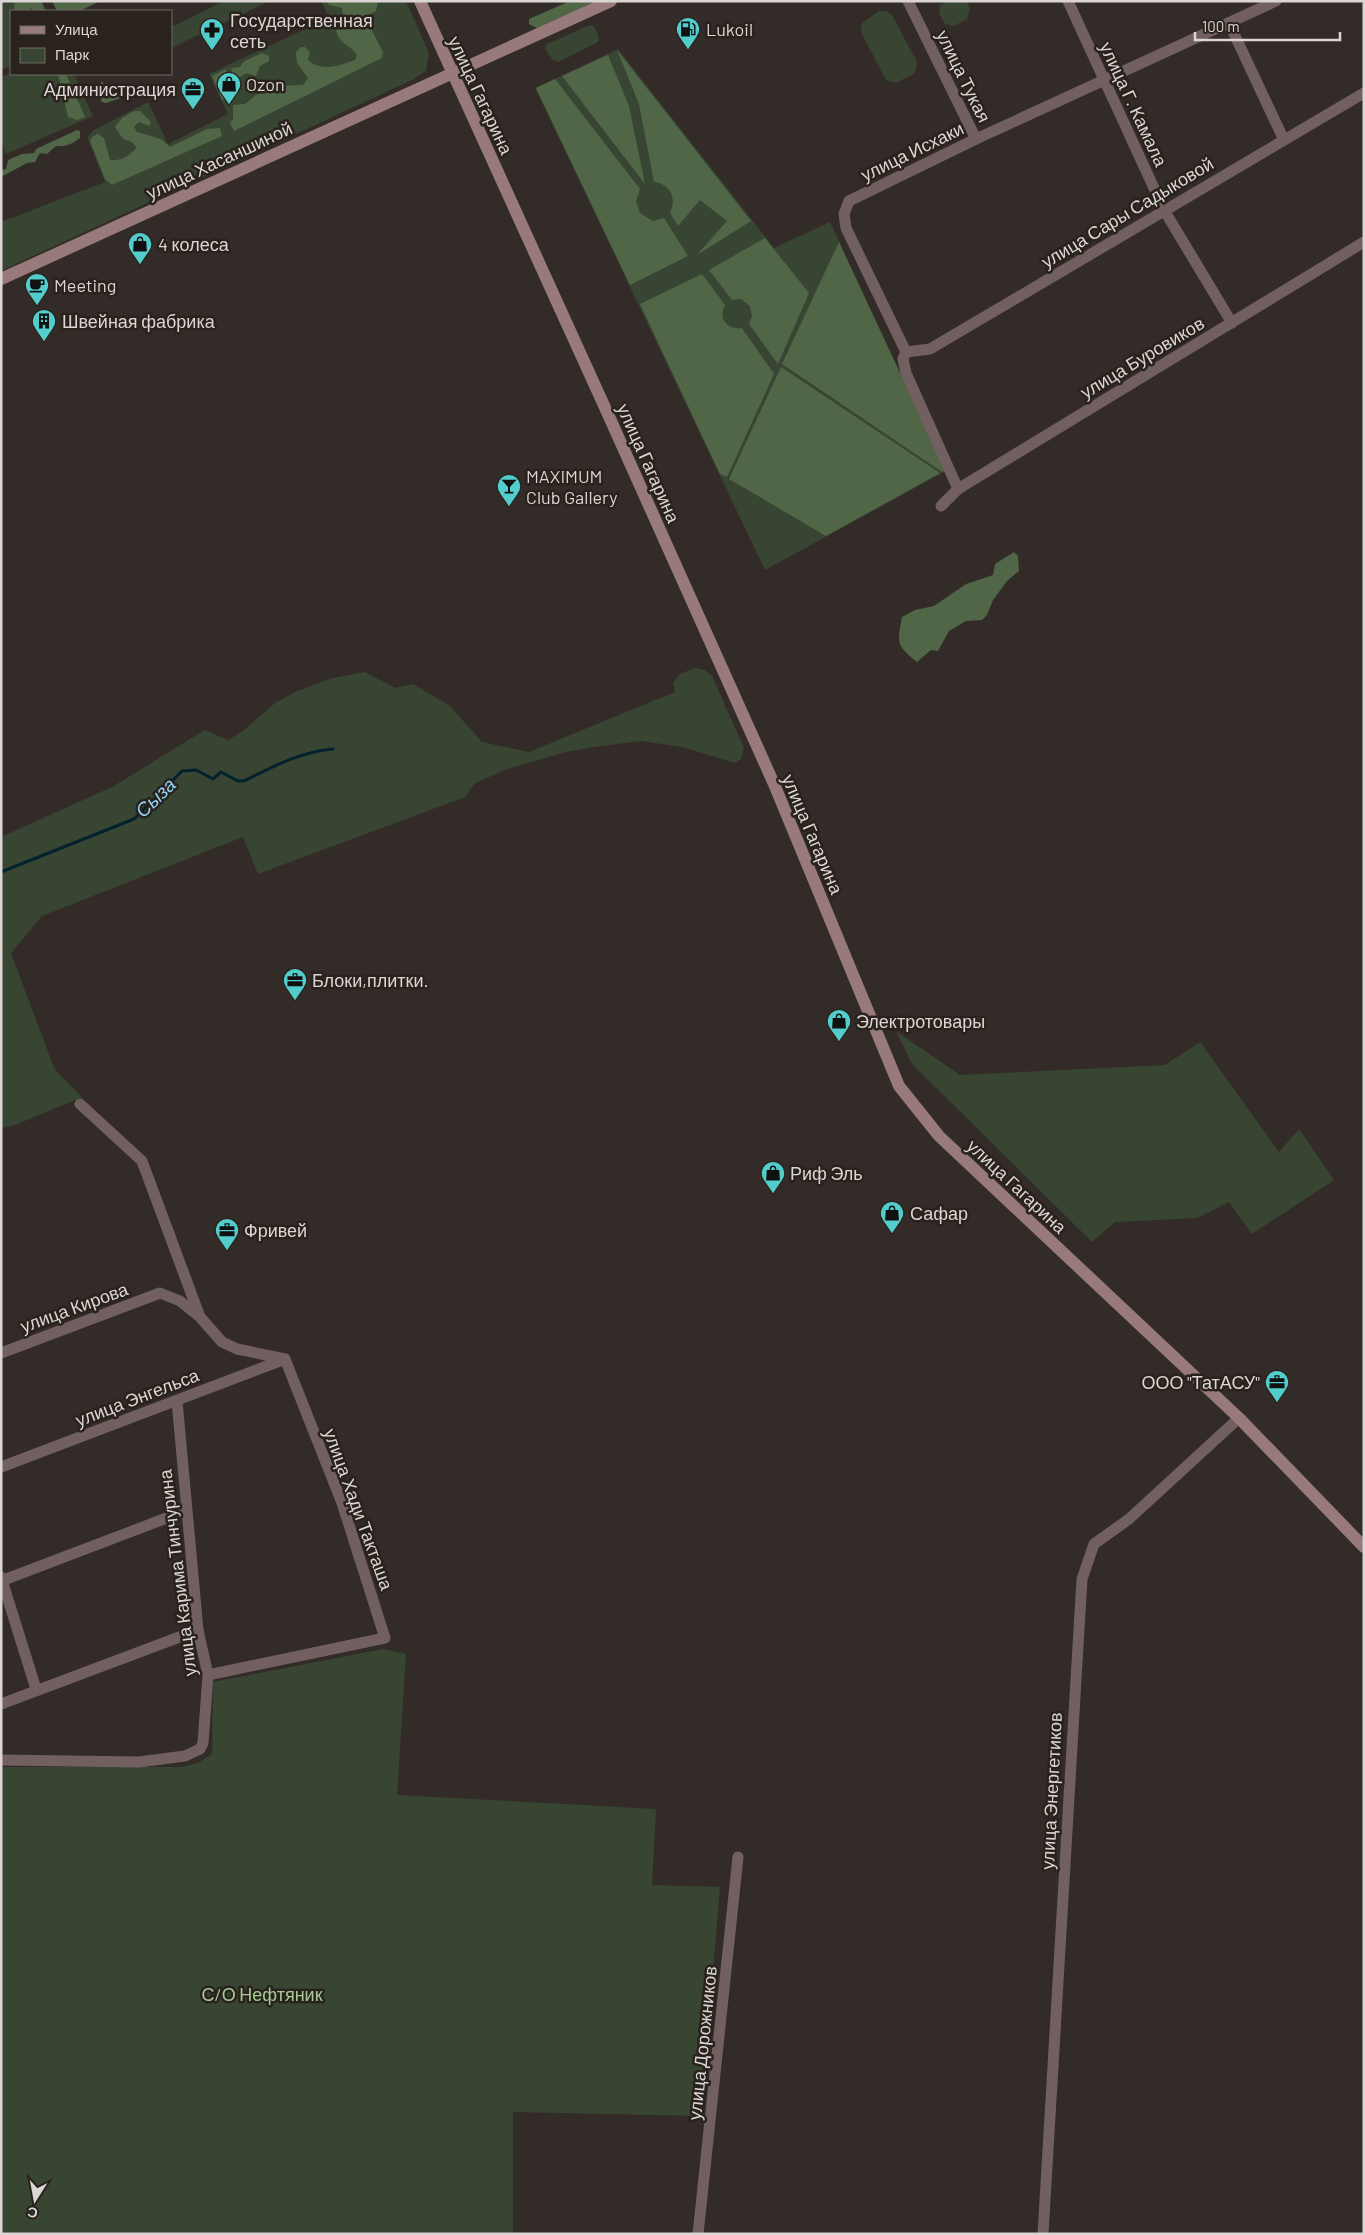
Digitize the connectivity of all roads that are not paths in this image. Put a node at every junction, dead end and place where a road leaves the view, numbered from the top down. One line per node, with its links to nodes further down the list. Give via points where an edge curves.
1 (420, 1): 8 (street, улица Гагарина)
2 (611, 1): 8 (street, улица Хасаншиной)
3 (908, 1): 11 (street, улица Тукая)
4 (1068, 1): 9 (street, улица Г. Камала)
5 (1276, 1): 6 (street, улица Исхаки)
6 (1250, 7): 7 (street, улица Исхаки)
7 (1229, 23): 9 (street, улица Исхаки); 12 (street)
8 (452, 73): 15 (street, улица Хасаншиной); 25 (street, улица Гагарина, via 774,784 900,1086 939,1136)
9 (1104, 80): 11 (street, улица Исхаки); 13 (street, улица Г. Камала)
10 (1364, 93): 12 (street, улица Сары Садыковой)
11 (976, 139): 17 (street, улица Исхаки, via 849,201 845,208 846,228)
12 (1284, 140): 13 (street, улица Сары Садыковой)
13 (1164, 210): 16 (street, улица Г. Камала); 17 (street, улица Сары Садыковой, via 930,349)
14 (1364, 242): 16 (street, улица Буровиков)
15 (1, 279)
16 (1232, 322): 18 (street, улица Буровиков)
17 (906, 352): 18 (street, улица Исхаки, via 903,359 906,373)
18 (958, 489): 19 (street, улица Буровиков)
19 (941, 506)
20 (80, 1104): 21 (street, via 142,1161)
21 (200, 1317): 22 (street, улица Кирова, via 180,1301 160,1293); 23 (street, via 222,1342)
22 (1, 1353)
23 (285, 1359): 24 (street, улица Энгельса); 31 (street, улица Хади Такташа, via 342,1503 385,1638)
24 (177, 1401): 26 (street, улица Энгельса); 27 (street, улица Карима Тинчурина)
25 (1239, 1418): 28 (street, улица Гагарина); 37 (street, улица Энергетиков, via 1129,1519 1094,1544 1082,1579)
26 (1, 1467)
27 (186, 1511): 29 (street); 30 (street, улица Карима Тинчурина)
28 (1364, 1547)
29 (2, 1579): 32 (street)
30 (198, 1630): 31 (street, улица Карима Тинчурина); 32 (street)
31 (208, 1675): 34 (street, улица Карима Тинчурина, via 205,1737 200,1749 193,1753 139,1762)
32 (36, 1689): 33 (street)
33 (1, 1704)
34 (1, 1760)
35 (738, 1857): 36 (street, улица Дорожников)
36 (698, 2234)
37 (1043, 2234)

